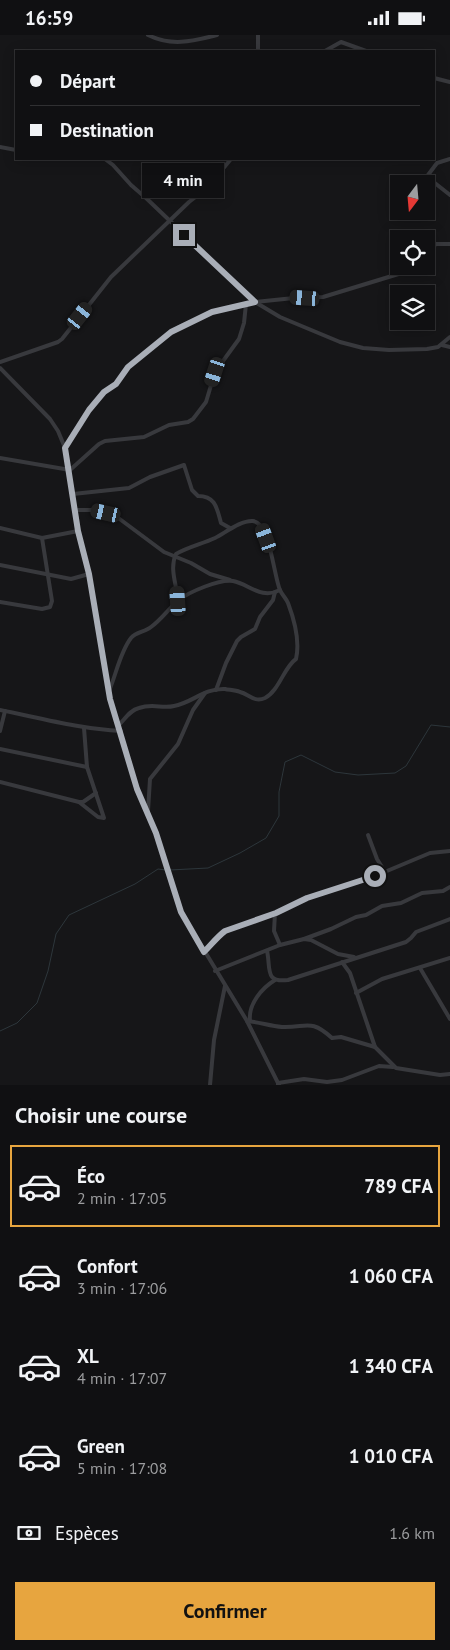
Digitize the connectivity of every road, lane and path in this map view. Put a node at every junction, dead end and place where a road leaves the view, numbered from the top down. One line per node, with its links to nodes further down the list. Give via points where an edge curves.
1 (148, 35): 2 (street, via 187,43)
2 (217, 35)
3 (258, 35): 4 (street)
4 (258, 50)
5 (327, 50): 6 (street, via 340,42)
6 (363, 50)
7 (435, 78): 8 (street)
8 (450, 82)
9 (0, 147): 10 (street)
10 (15, 149)
11 (450, 159): 14 (street, via 437,163 428,175)
12 (106, 160): 15 (street)
13 (230, 160): 15 (street, via 207,188)
14 (450, 195)
15 (169, 222): 19 (street); 24 (street, via 111,277 62,339)
16 (450, 244): 17 (street)
17 (435, 245)
18 (395, 275): 19 (street, via 323,297)
19 (255, 302): 20 (street); 22 (street, via 280,317 363,348 427,349)
20 (246, 304): 26 (street, via 212,312 171,332 128,367 116,384 104,392); 28 (street, via 239,339 218,367 206,402 193,419 169,425 144,437 106,441)
21 (450, 337): 22 (street)
22 (442, 345): 23 (street)
23 (450, 347)
24 (0, 362)
25 (0, 368): 26 (street, via 50,419)
26 (65, 448): 28 (street)
27 (0, 458): 28 (street)
28 (70, 470): 29 (street)
29 (73, 494): 30 (street); 32 (street, via 129,488 184,465 193,490 198,496 214,502 222,523)
30 (74, 510): 33 (street); 35 (street, via 96,510 117,517 159,549)
31 (0, 528): 34 (street)
32 (230, 528): 35 (street, via 214,539); 40 (street, via 250,521 259,525 272,556)
33 (78, 531): 34 (street); 38 (street)
34 (42, 538): 37 (street)
35 (175, 556): 39 (street); 41 (street)
36 (0, 565): 37 (street)
37 (47, 574): 38 (street, via 71,579); 42 (street, via 52,601 50,607 42,609)
38 (89, 574): 44 (street)
39 (232, 581): 40 (street, via 256,592); 41 (street, via 207,586)
40 (278, 591): 43 (street, via 255,629 237,641); 43 (street, via 288,604 294,624 296,659 264,699)
41 (178, 601): 44 (street, via 150,628 131,639)
42 (0, 602)
43 (216, 690): 45 (street)
44 (109, 691): 48 (street)
45 (206, 692): 48 (street, via 176,706 139,708); 57 (street, via 193,710 178,744 150,779)
46 (0, 710): 47 (street)
47 (6, 711): 49 (street); 50 (street)
48 (119, 725): 51 (street)
49 (84, 728): 51 (street); 53 (street)
50 (0, 731)
51 (121, 731): 57 (street, via 137,789)
52 (0, 749): 53 (street)
53 (88, 767): 55 (street)
54 (0, 782): 56 (street)
55 (96, 793): 56 (street); 56 (street, via 104,818)
56 (79, 802)
57 (148, 815): 67 (street, via 181,912)
58 (368, 835): 60 (street)
59 (450, 851): 60 (street, via 430,853)
60 (385, 872): 62 (street, via 307,898)
61 (450, 887): 64 (street, via 382,906)
62 (276, 913): 65 (street, via 274,931); 67 (street, via 225,931)
63 (450, 919): 68 (street, via 416,932 406,941)
64 (304, 939): 65 (street); 68 (street, via 338,954)
65 (280, 945): 66 (street)
66 (267, 951): 74 (street); 75 (street, via 269,971)
67 (204, 952): 74 (street)
68 (357, 957): 71 (street)
69 (450, 958): 70 (street)
70 (443, 961): 72 (street); 73 (street)
71 (342, 962): 75 (street, via 288,980); 77 (street, via 350,973)
72 (450, 962)
73 (420, 968): 77 (street, via 382,979); 78 (street)
74 (215, 971): 76 (street)
75 (275, 980): 79 (street, via 258,996)
76 (225, 986): 79 (street); 84 (street, via 214,1040)
77 (356, 993): 80 (street)
78 (450, 1019)
79 (248, 1021): 80 (street, via 280,1027 312,1025 332,1038 341,1037); 83 (street)
80 (375, 1047): 81 (street)
81 (396, 1067): 82 (street); 83 (street, via 379,1066 342,1080 304,1079)
82 (450, 1074)
83 (278, 1084)
84 (210, 1085)

